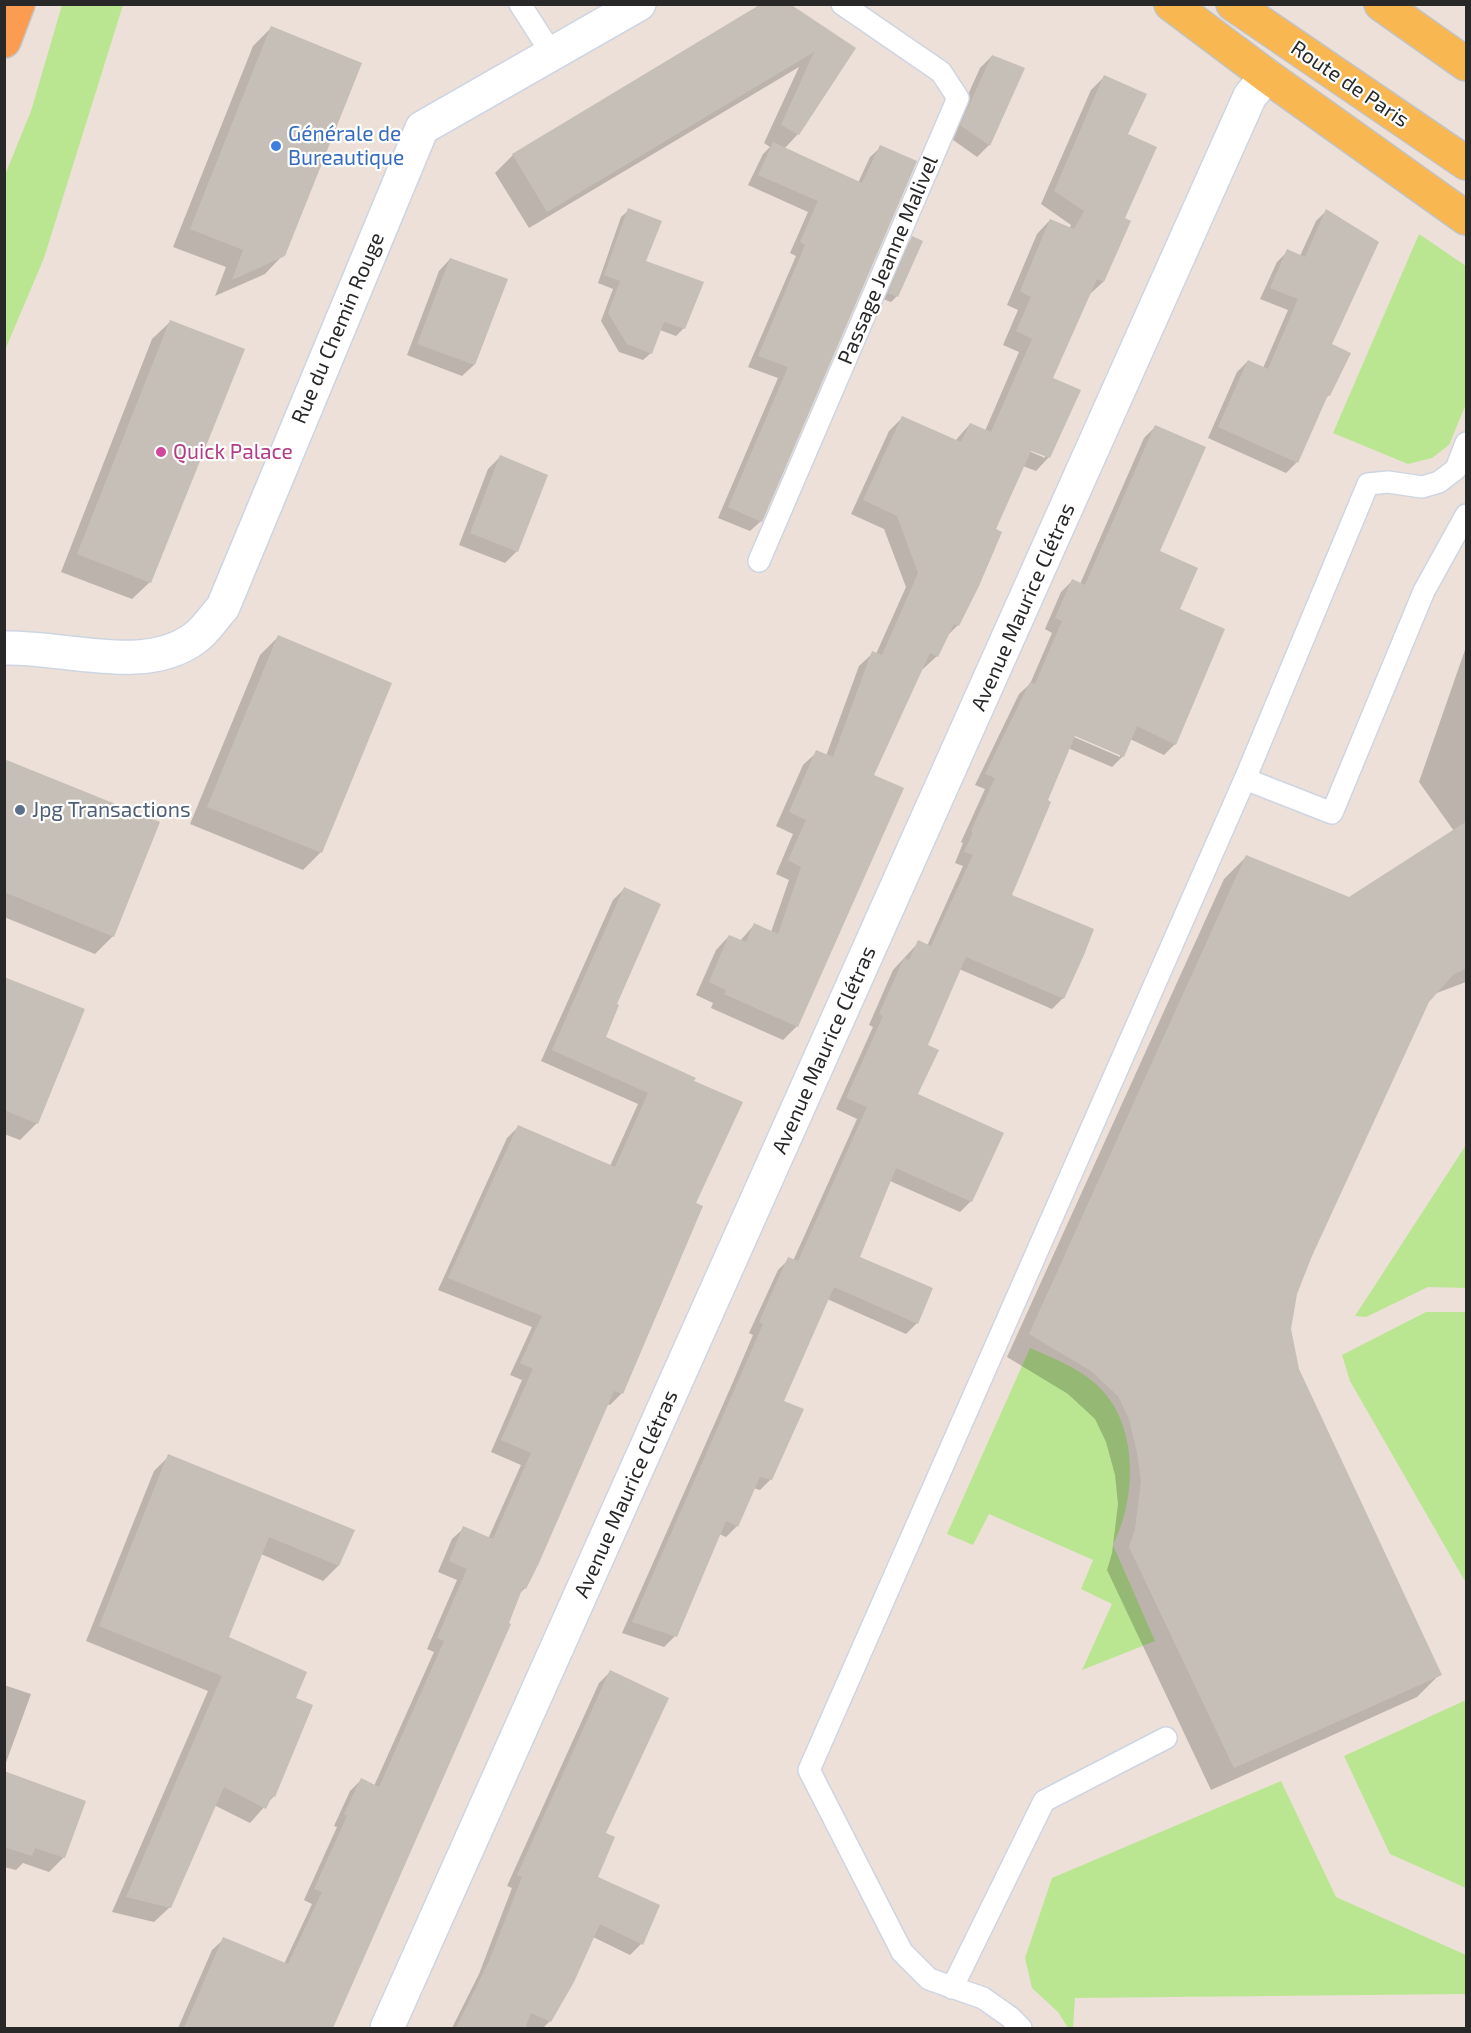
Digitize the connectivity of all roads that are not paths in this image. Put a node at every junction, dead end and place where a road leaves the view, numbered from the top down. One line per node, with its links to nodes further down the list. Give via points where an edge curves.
1 (18, 4): 8 (highway)
2 (520, 4): 9 (lane)
3 (639, 4): 9 (street, Rue du Chemin Rouge)
4 (842, 4): 16 (lane, Passage Jeanne Malivel, via 941,72 958,98)
5 (1171, 4): 11 (main road)
6 (1233, 4): 12 (main road, Route de Paris)
7 (1381, 4): 10 (main road)
8 (4, 40)
9 (552, 54): 17 (street, Rue du Chemin Rouge, via 422,128 223,607 196,638 168,654 138,658)
10 (1467, 64)
11 (1267, 76): 13 (main road); 21 (street, Avenue Maurice Clétras, via 1250,96)
12 (1467, 163)
13 (1467, 218)
14 (1467, 443): 18 (lane, via 1456,469 1440,483 1422,487 1388,482 1368,484)
15 (1467, 515): 18 (lane, via 1424,591 1332,813)
16 (759, 561)
17 (4, 648)
18 (1245, 779): 20 (lane, via 809,1770 902,1952 929,1979)
19 (1166, 1738): 20 (lane, via 1044,1801)
20 (952, 1988): 22 (lane, via 983,1998)
21 (387, 2028)
22 (1021, 2028)

